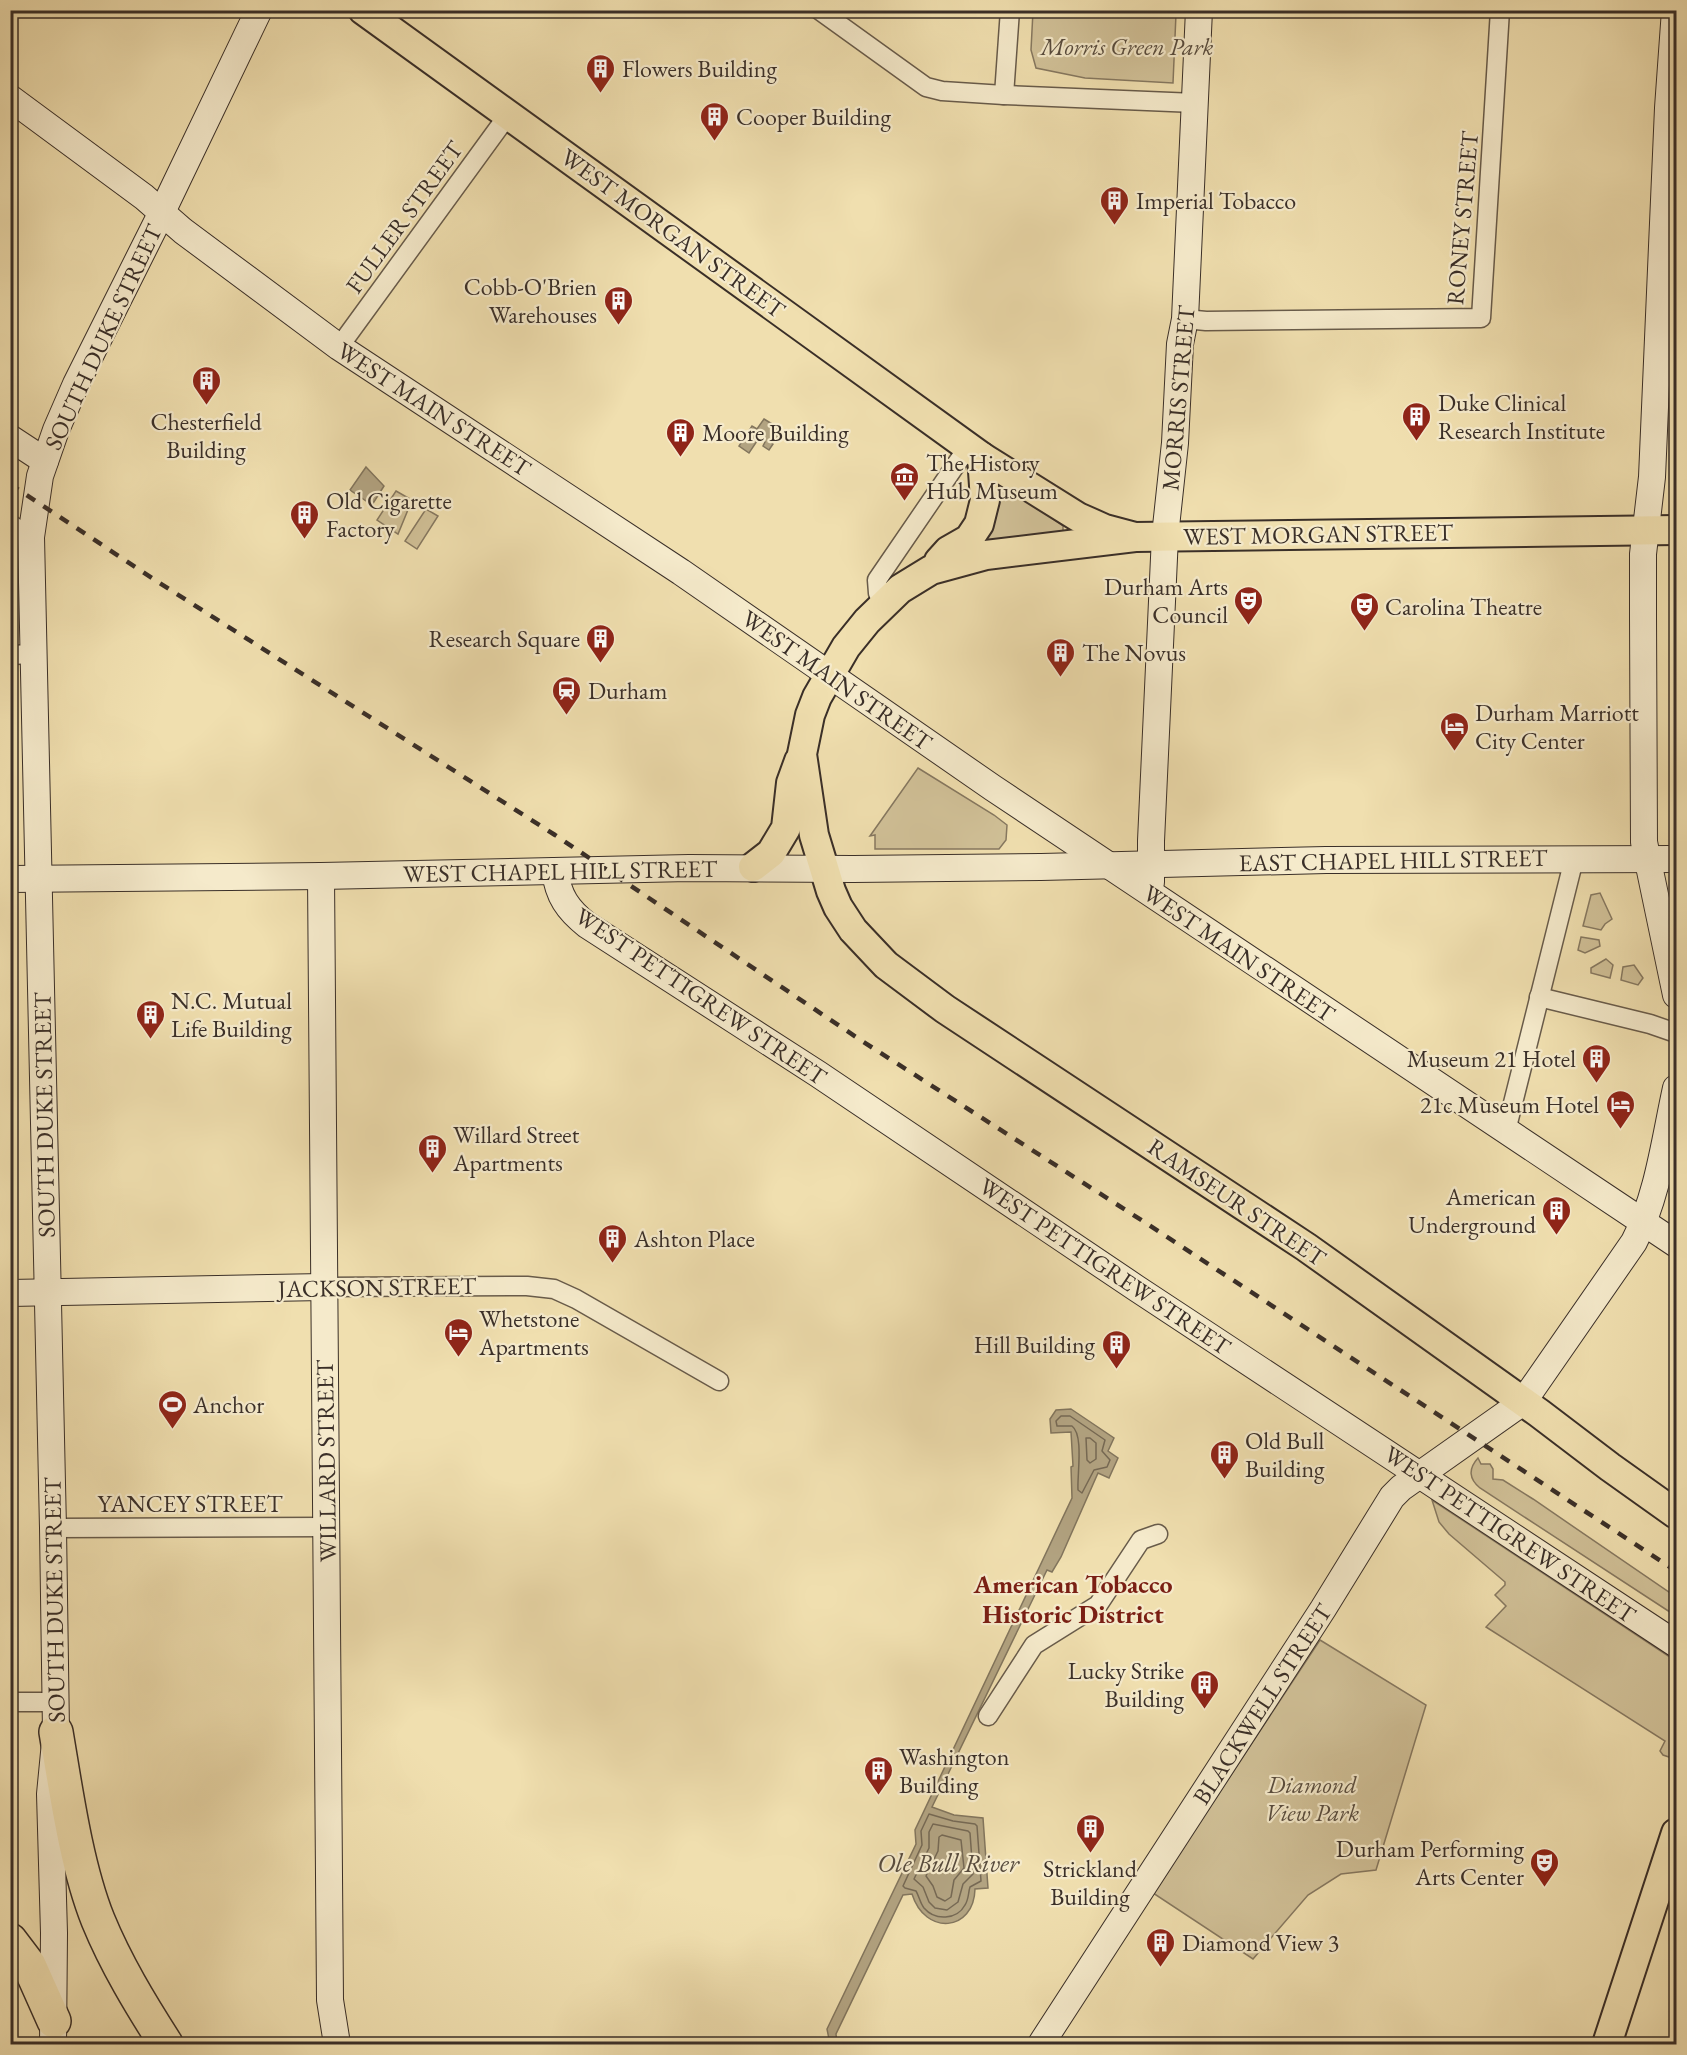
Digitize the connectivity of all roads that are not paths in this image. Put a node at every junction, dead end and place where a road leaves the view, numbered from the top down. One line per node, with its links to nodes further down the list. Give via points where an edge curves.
1 (259, 10): 13 (street, SOUTH DUKE STREET)
2 (363, 10): 11 (main road, WEST MORGAN STREET)
3 (819, 10): 8 (street, via 926,87)
4 (1010, 10): 8 (street)
5 (1199, 10): 10 (street, MORRIS STREET)
6 (1500, 10): 14 (street, RONEY STREET, via 1481,318)
7 (1675, 10): 12 (street)
8 (1004, 95): 10 (street)
9 (10, 98): 13 (street, WEST MAIN STREET)
10 (1195, 103): 14 (street, MORRIS STREET)
11 (508, 115): 15 (street, FULLER STREET); 17 (main road, WEST MORGAN STREET)
12 (1670, 206): 21 (street)
13 (162, 212): 15 (street, WEST MAIN STREET); 18 (street, SOUTH DUKE STREET, via 76,384)
14 (1185, 319): 22 (street, MORRIS STREET)
15 (339, 347): 27 (street, WEST MAIN STREET)
16 (10, 438): 18 (street)
17 (975, 452): 23 (main road, WEST MORGAN STREET, via 1078,517); 24 (main road, via 985,500 979,524 969,539 948,551); 25 (street, via 877,580)
18 (45, 461): 19 (street, SOUTH DUKE STREET, via 35,501)
19 (21, 530): 26 (street, SOUTH DUKE STREET)
20 (1677, 530): 21 (main road, WEST MORGAN STREET)
21 (1646, 531): 22 (main road, WEST MORGAN STREET); 30 (street, via 1644,842)
22 (1165, 536): 23 (main road, WEST MORGAN STREET); 32 (street, MORRIS STREET)
23 (1135, 537): 24 (main road, via 996,554)
24 (932, 570): 25 (main road, via 900,589)
25 (883, 605): 27 (main road, via 846,647)
26 (22, 654): 38 (street, SOUTH DUKE STREET)
27 (829, 674): 28 (main road, via 810,715); 33 (street, WEST MAIN STREET)
28 (802, 754): 34 (main road, via 791,783 786,828 771,853); 35 (main road, RAMSEUR STREET, via 814,835)
29 (1575, 859): 30 (street, EAST CHAPEL HILL STREET); 32 (street, EAST CHAPEL HILL STREET); 42 (street)
30 (1648, 859): 31 (street, EAST CHAPEL HILL STREET); 41 (street)
31 (1677, 859)
32 (1151, 865): 33 (street, EAST CHAPEL HILL STREET); 40 (street, MORRIS STREET)
33 (1109, 866): 35 (street, WEST CHAPEL HILL STREET); 40 (street, WEST MAIN STREET)
34 (753, 867): 35 (street, WEST CHAPEL HILL STREET); 36 (street, WEST CHAPEL HILL STREET)
35 (825, 869): 52 (main road, RAMSEUR STREET, via 834,899 853,930 904,979 1306,1247)
36 (555, 871): 37 (street, WEST CHAPEL HILL STREET); 53 (street, WEST PETTIGREW STREET, via 559,894 572,914 587,925)
37 (321, 876): 38 (street, WEST CHAPEL HILL STREET); 48 (street, WILLARD STREET)
38 (39, 878): 39 (street, WEST CHAPEL HILL STREET); 49 (street, SOUTH DUKE STREET)
39 (10, 879)
40 (1151, 894): 45 (street, WEST MAIN STREET)
41 (1677, 995)
42 (1539, 997): 43 (street); 45 (street)
43 (1677, 1033)
44 (1677, 1088): 46 (street, BLACKWELL STREET)
45 (1506, 1131): 46 (street, WEST MAIN STREET)
46 (1644, 1222): 47 (street, WEST MAIN STREET); 52 (street, BLACKWELL STREET)
47 (1677, 1244)
48 (324, 1287): 49 (street, JACKSON STREET); 51 (street, JACKSON STREET, via 500,1285 554,1289); 55 (street, WILLARD STREET)
49 (49, 1292): 50 (street, JACKSON STREET); 56 (street, SOUTH DUKE STREET)
50 (10, 1293)
51 (719, 1381)
52 (1523, 1402): 53 (street, BLACKWELL STREET); 54 (main road, RAMSEUR STREET)
53 (1420, 1475): 58 (street, WEST PETTIGREW STREET); 67 (street, BLACKWELL STREET, via 1392,1497)
54 (1677, 1514)
55 (327, 1527): 56 (street, YANCEY STREET); 66 (street, WILLARD STREET, via 330,2000)
56 (53, 1528): 61 (street, SOUTH DUKE STREET)
57 (1158, 1534): 60 (street, via 1141,1540 1098,1605 1034,1645)
58 (1677, 1644)
59 (10, 1702): 61 (street)
60 (988, 1716)
61 (56, 1717): 64 (street, SOUTH DUKE STREET, via 50,1794); 65 (highway, via 77,1842 98,1919 124,1974)
62 (1677, 1833): 68 (main road)
63 (10, 1940): 64 (highway, via 33,1972)
64 (53, 2033)
65 (166, 2044)
66 (337, 2044)
67 (1041, 2044)
68 (1607, 2044)

